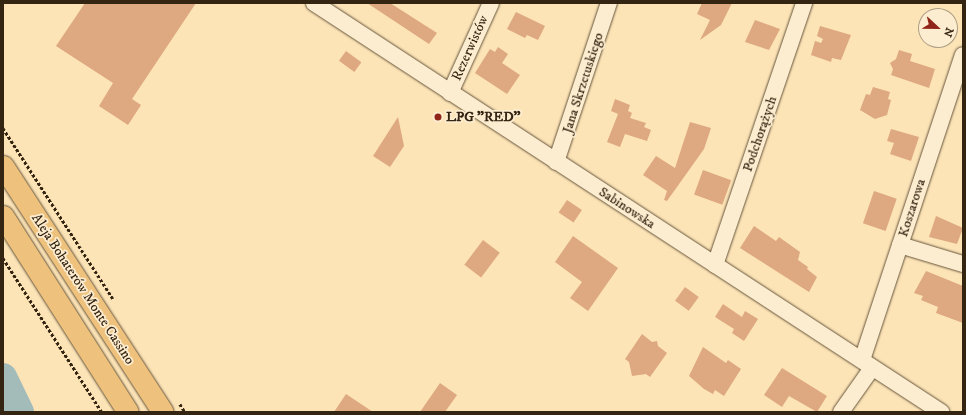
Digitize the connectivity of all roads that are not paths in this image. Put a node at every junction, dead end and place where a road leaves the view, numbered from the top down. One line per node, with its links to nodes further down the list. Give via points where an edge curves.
1 (314, 3): 6 (street, Sabinowska)
2 (491, 3): 6 (street, Rezerwistów)
3 (609, 3): 7 (street, Jana Skrzetuskiego)
4 (804, 3): 12 (street, Podchorążych)
5 (963, 55): 10 (street, Koszarowa)
6 (450, 93): 7 (street, Sabinowska)
7 (556, 162): 12 (street, Sabinowska)
8 (3, 166): 14 (main road, Aleja Bohaterów Monte Cassino)
9 (3, 216): 15 (main road, Aleja Bohaterów Monte Cassino)
10 (900, 245): 11 (street); 13 (street, Koszarowa)
11 (963, 264)
12 (715, 265): 13 (street, Sabinowska)
13 (867, 364): 16 (street, Koszarowa); 17 (street, Sabinowska)
14 (170, 406)
15 (128, 412)
16 (841, 412)
17 (941, 412)

